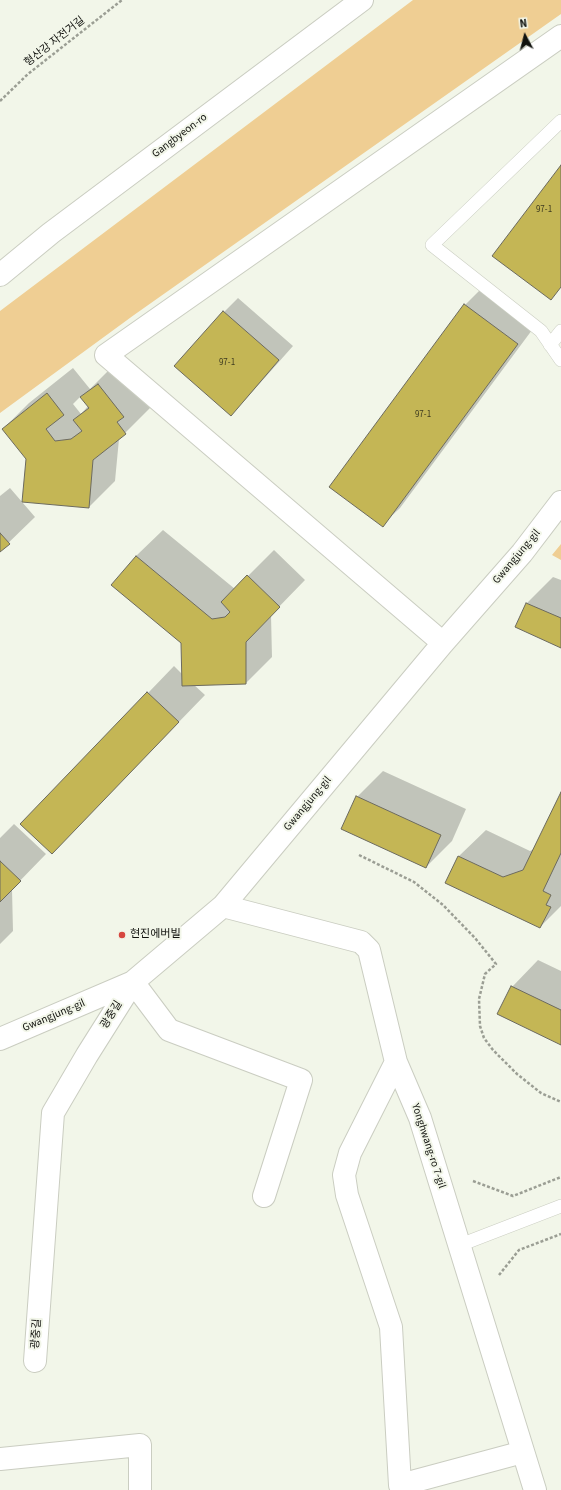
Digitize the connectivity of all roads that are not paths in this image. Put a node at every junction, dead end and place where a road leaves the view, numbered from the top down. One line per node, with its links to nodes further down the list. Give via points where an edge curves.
1 (362, 0): 4 (street, Gangbyeon-ro, via 51,233)
2 (561, 36): 9 (street, via 106,355)
3 (561, 121): 6 (lane, via 432,245 541,331)
4 (0, 275)
5 (561, 331): 6 (lane)
6 (550, 344): 7 (lane)
7 (561, 360)
8 (561, 502): 9 (street, Gwangjung-gil, via 522,553)
9 (443, 643): 10 (street, Gwangjung-gil)
10 (222, 906): 11 (street, Gwangjung-gil); 13 (street, Yonghwang-ro 7-gil, via 361,942 369,950)
11 (133, 982): 12 (street, Gwangjung-gil); 14 (street, via 169,1030 301,1080); 17 (street, 광중길, via 53,1113)
12 (0, 1039)
13 (396, 1062): 16 (street, Yonghwang-ro 7-gil, via 420,1118); 18 (street, via 350,1154 344,1174 347,1195 391,1327 400,1485)
14 (264, 1196)
15 (561, 1206): 16 (lane)
16 (460, 1245): 18 (street, Yonghwang-ro 7-gil)
17 (35, 1361)
18 (523, 1452): 21 (street, Yonghwang-ro 7-gil)
19 (0, 1459): 20 (street, via 140,1445)
20 (140, 1490)
21 (535, 1490)

